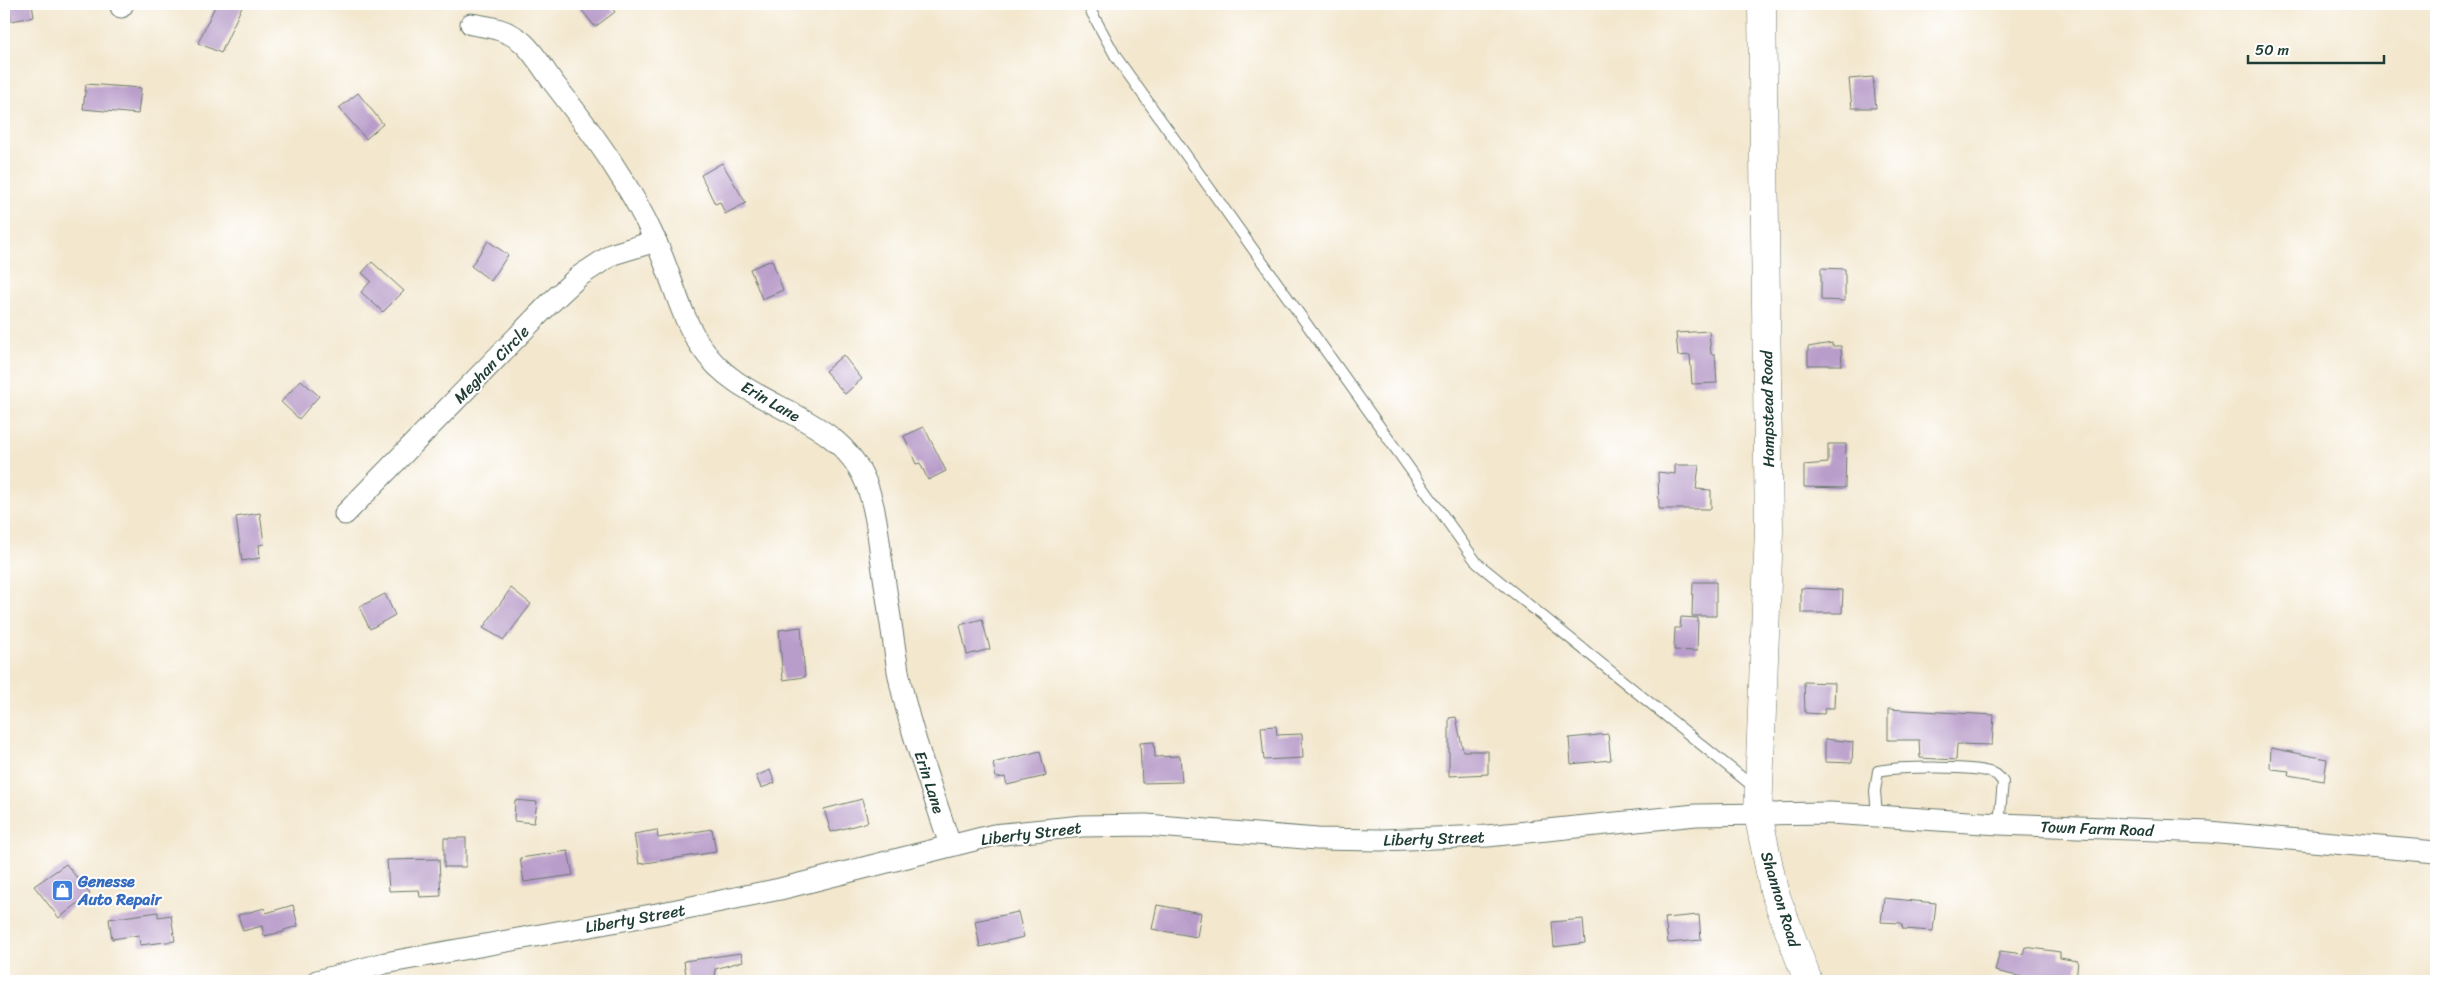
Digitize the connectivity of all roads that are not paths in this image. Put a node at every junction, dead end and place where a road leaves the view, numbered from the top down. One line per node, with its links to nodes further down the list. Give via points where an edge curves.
1 (1087, 4): 6 (lane, via 1116,57 1477,563)
2 (1762, 4): 6 (street, Hampstead Road, via 1769,530)
3 (471, 24): 4 (street, Erin Lane, via 500,28 522,42 601,144 634,197)
4 (656, 241): 5 (street, Meghan Circle, via 613,254 578,277); 9 (street, Erin Lane, via 691,329 716,365 775,405 828,434 843,448 866,482 908,714)
5 (345, 514)
6 (1758, 802): 7 (street, Town Farm Road); 9 (street, Liberty Street, via 1696,815 1506,834 1406,840 1317,839 1146,825 1082,826 1009,833); 12 (street, Shannon Road, via 1768,871)
7 (1877, 815): 8 (street, Town Farm Road); 8 (lane, via 1875,791 1878,771 1911,768 1983,770 1996,774 2003,782)
8 (1999, 824): 10 (street, Town Farm Road, via 2208,832)
9 (950, 845): 11 (street, Liberty Street, via 780,889 393,961)
10 (2436, 852)
11 (317, 981)
12 (1808, 981)

